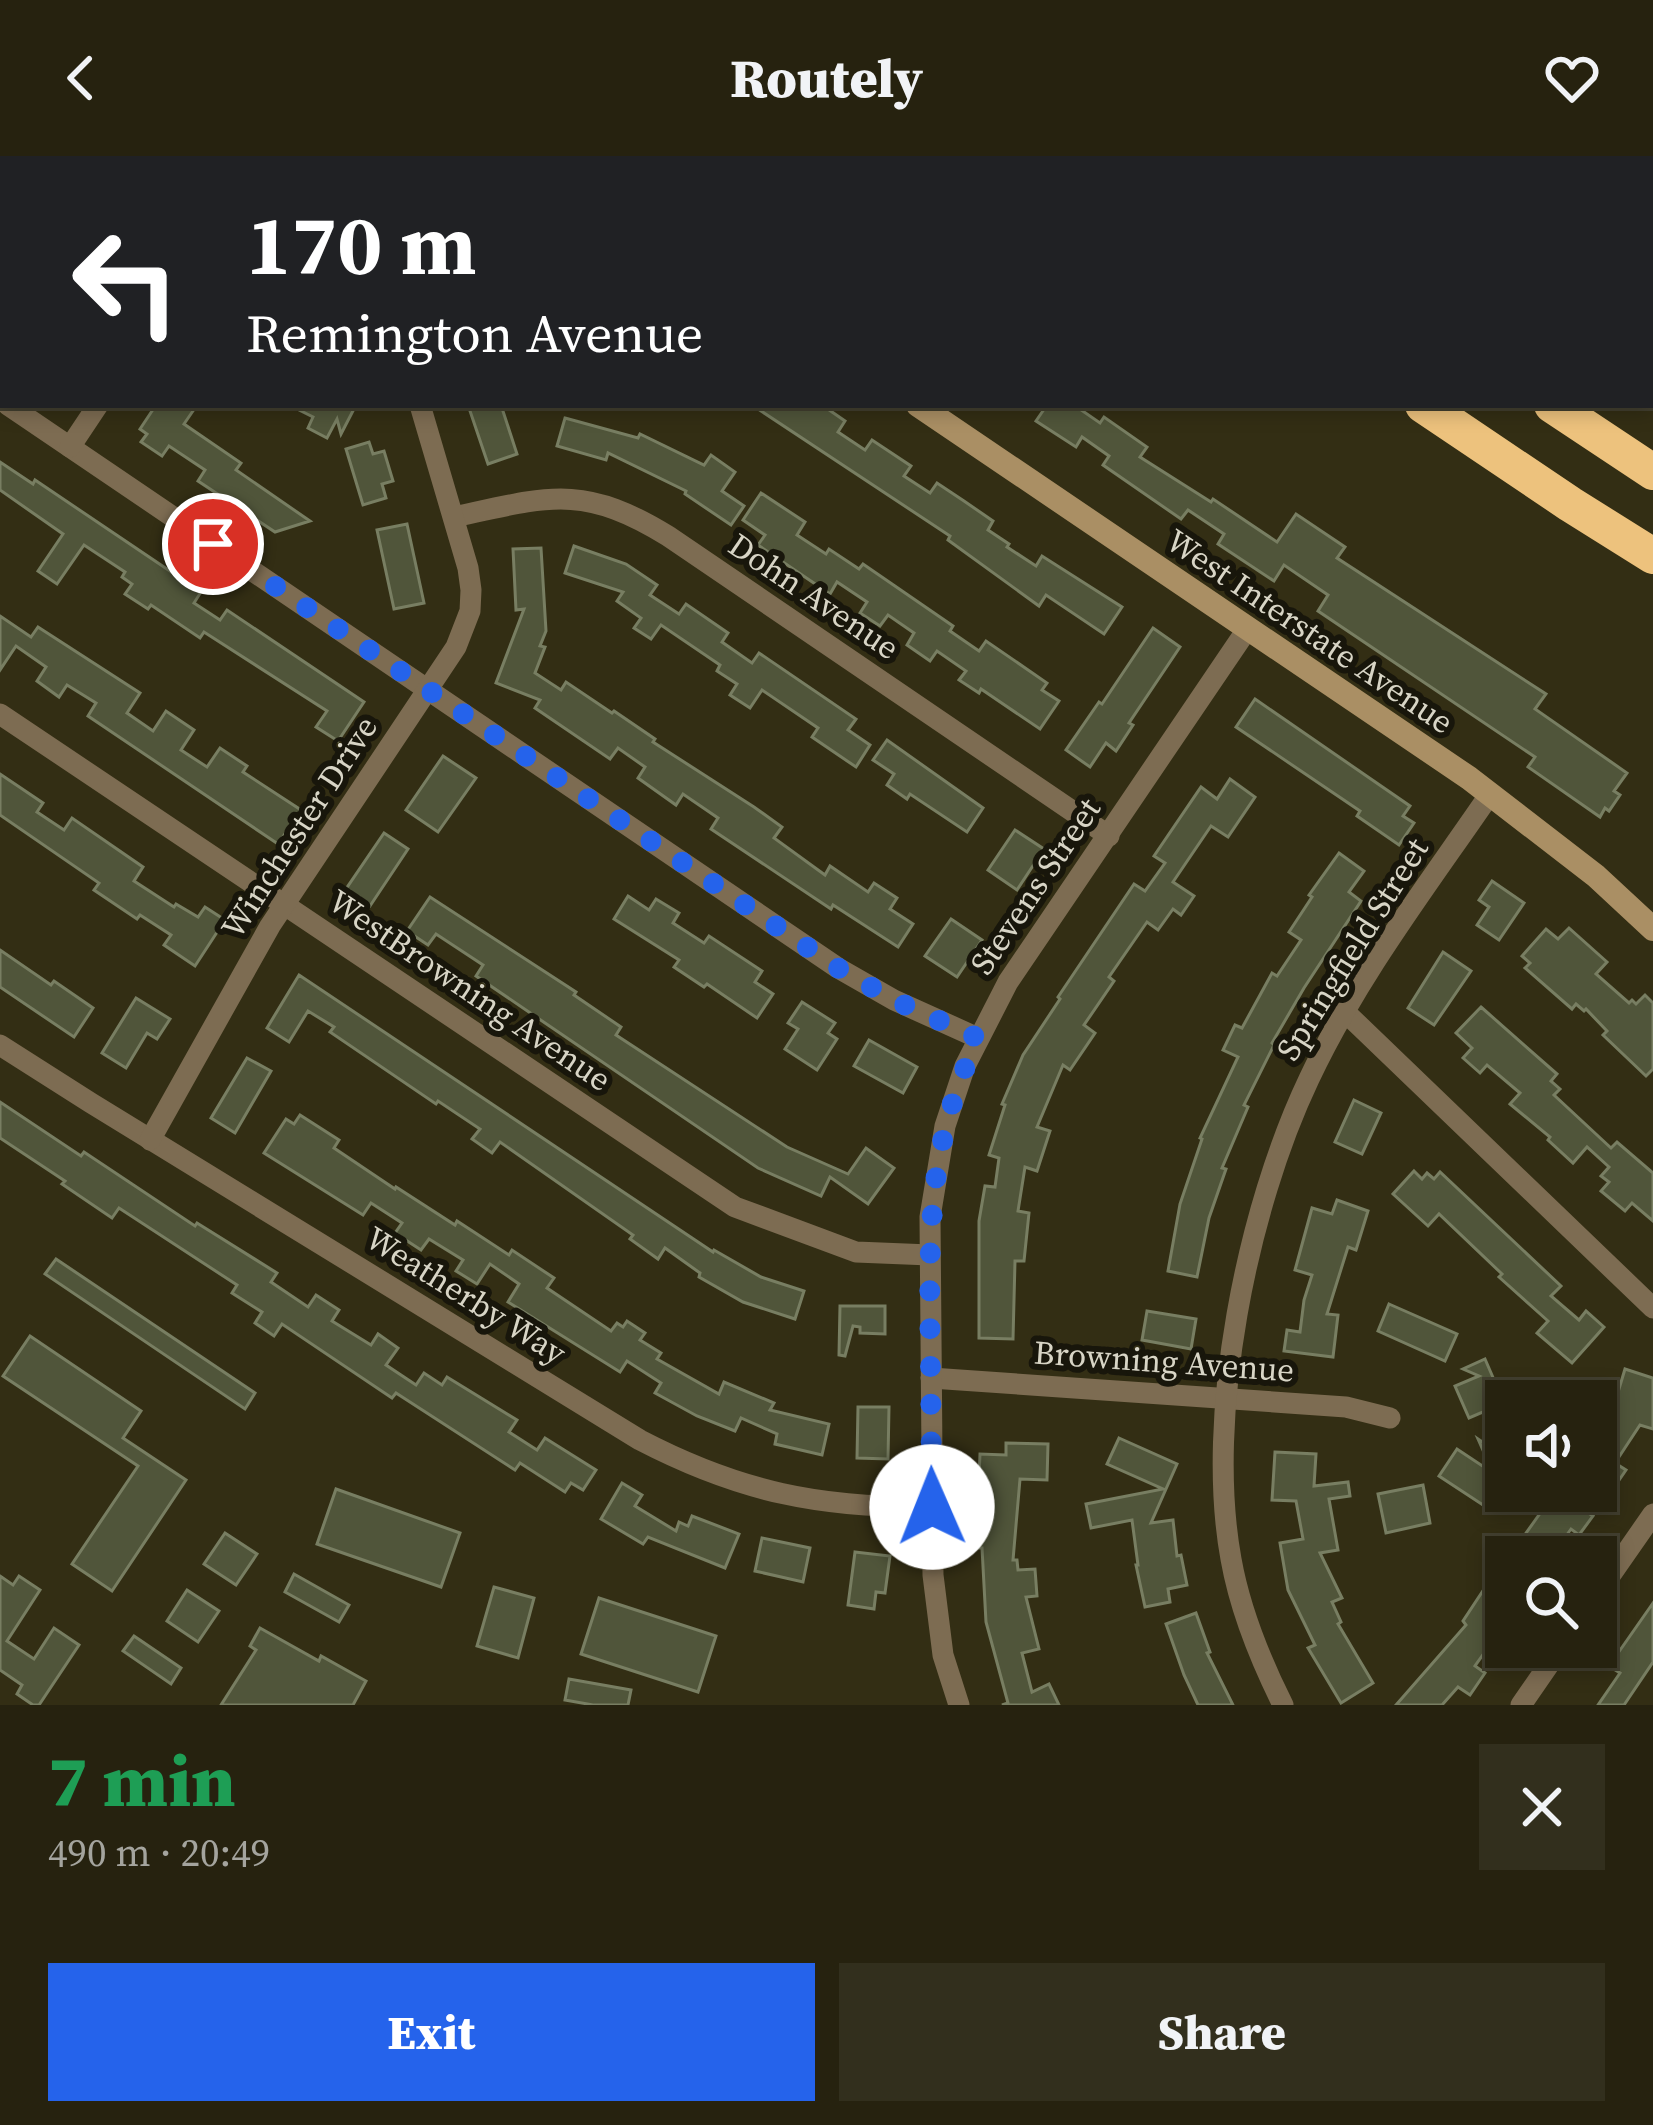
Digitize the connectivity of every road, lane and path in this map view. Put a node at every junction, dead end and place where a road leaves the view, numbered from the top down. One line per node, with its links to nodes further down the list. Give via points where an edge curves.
1 (13, 408): 7 (street)
2 (96, 408): 7 (street)
3 (421, 408): 9 (street, Winchester Drive)
4 (922, 408): 11 (street, West Interstate Avenue)
5 (1427, 408): 10 (highway)
6 (1557, 408): 8 (highway)
7 (70, 447): 12 (street)
8 (1653, 472)
9 (454, 517): 12 (street, Winchester Drive, via 470,611); 15 (street, Dohn Avenue, via 542,498 622,511)
10 (1653, 556)
11 (1248, 628): 14 (street, West Interstate Avenue); 15 (street, Stevens Street)
12 (428, 690): 16 (street, Winchester Drive); 19 (street, via 838,968)
13 (0, 714): 16 (street, WestBrowning Avenue)
14 (1490, 794): 17 (street, West Interstate Avenue); 18 (street, Springfield Street)
15 (1109, 836): 19 (street, Stevens Street)
16 (284, 904): 21 (street, Winchester Drive); 22 (street, WestBrowning Avenue, via 735,1207 856,1252)
17 (1653, 929)
18 (1346, 1012): 23 (street); 25 (street, Springfield Street, via 1270,1177)
19 (978, 1038): 22 (street, Stevens Street, via 941,1142)
20 (0, 1045): 21 (street, Weatherby Way)
21 (150, 1140): 27 (street, Weatherby Way, via 680,1460 804,1500)
22 (930, 1255): 24 (street, Stevens Street)
23 (1653, 1308)
24 (931, 1378): 25 (street, Browning Avenue); 27 (street, Stevens Street)
25 (1226, 1397): 26 (street, Browning Avenue); 32 (street, Springfield Street, via 1223,1502 1231,1558)
26 (1390, 1418)
27 (932, 1507): 31 (street, Stevens Street, via 934,1600)
28 (1653, 1514): 29 (street)
29 (1617, 1566)
30 (1547, 1668): 33 (street)
31 (959, 1705)
32 (1283, 1705)
33 (1521, 1705)

